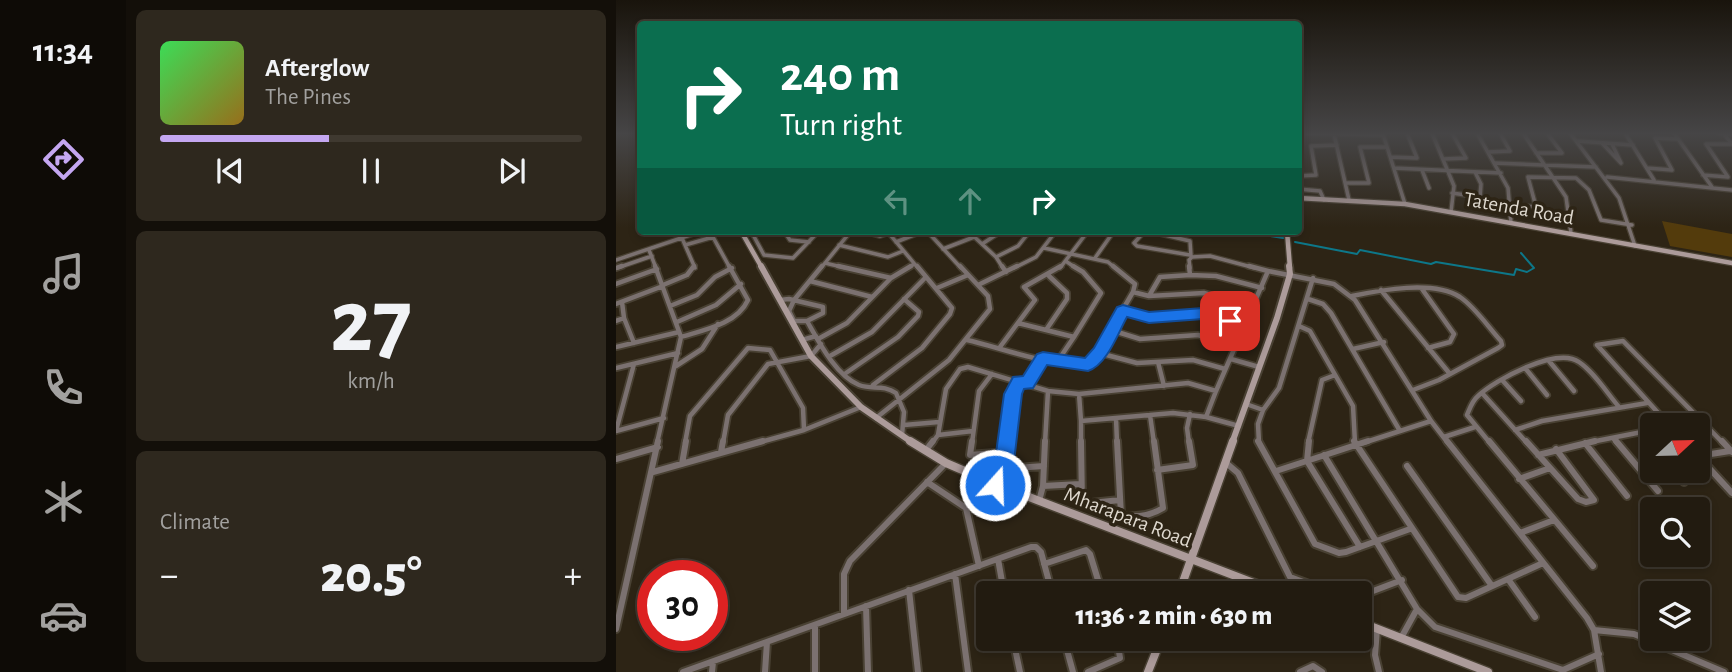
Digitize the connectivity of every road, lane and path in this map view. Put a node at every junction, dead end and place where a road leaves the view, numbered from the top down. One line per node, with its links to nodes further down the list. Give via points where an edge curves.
1 (1314, 164): 22 (street, via 1316,175)
2 (1341, 164): 26 (street)
3 (1364, 164): 26 (street, via 1369,183)
4 (1393, 164): 16 (street)
5 (1445, 164): 18 (street)
6 (1496, 164): 20 (street)
7 (1528, 164): 13 (street)
8 (1595, 164): 14 (street)
9 (1645, 164): 15 (street)
10 (1668, 164): 15 (street, via 1671,170)
11 (1696, 164): 21 (street)
12 (1720, 164): 21 (street, via 1728,177)
13 (1544, 165): 14 (street); 23 (street)
14 (1597, 167): 24 (street)
15 (1647, 168): 25 (street)
16 (1394, 169): 17 (street); 35 (street)
17 (1422, 170): 18 (street); 27 (street)
18 (1448, 171): 19 (street); 31 (street)
19 (1475, 172): 20 (street); 31 (street, via 1481,184 1480,197)
20 (1501, 173): 36 (street)
21 (1703, 175): 28 (street)
22 (1302, 176)
23 (1554, 177): 36 (street, via 1528,177 1536,207); 39 (street, via 1582,180 1601,220); 40 (street, via 1566,197)
24 (1606, 177): 25 (street); 39 (street)
25 (1654, 181): 28 (street)
26 (1346, 183): 34 (street)
27 (1429, 188)
28 (1712, 188): 30 (street)
29 (1302, 189): 33 (street, via 1320,191)
30 (1732, 190)
31 (1452, 193): 37 (street)
32 (1302, 198): 33 (street, Tatenda Road)
33 (1324, 200): 34 (street, Tatenda Road)
34 (1349, 200): 35 (street, Tatenda Road)
35 (1405, 204): 37 (street, Tatenda Road)
36 (1510, 205): 38 (street)
37 (1451, 212): 38 (street, Tatenda Road)
38 (1511, 223): 40 (street, Tatenda Road)
39 (1632, 225): 66 (street)
40 (1572, 233): 66 (street, Tatenda Road)
41 (691, 235): 60 (street)
42 (743, 235): 107 (street, Mharapara Road)
43 (753, 235): 61 (street, via 764,255 770,257 797,256)
44 (787, 235): 61 (street, via 790,240)
45 (815, 235): 61 (street)
46 (848, 235): 65 (street)
47 (890, 235): 62 (street)
48 (914, 235): 62 (street)
49 (929, 235): 68 (street)
50 (968, 235): 68 (street)
51 (974, 235): 63 (street)
52 (996, 235): 63 (street)
53 (1027, 235): 73 (street, via 1018,246)
54 (1053, 235): 67 (street)
55 (1085, 235): 71 (street)
56 (1111, 235): 74 (street)
57 (1143, 235): 72 (street, via 1134,243 1137,246)
58 (1164, 235): 72 (street, via 1189,241)
59 (1287, 235): 85 (street)
60 (682, 238): 64 (street); 70 (street)
61 (809, 242)
62 (896, 242): 69 (street)
63 (982, 244): 73 (street)
64 (685, 245): 81 (street, via 713,236); 96 (street, via 693,271)
65 (839, 245): 69 (street, via 888,257); 77 (street)
66 (1635, 246): 78 (street, Tatenda Road)
67 (1044, 248): 71 (street); 84 (street)
68 (943, 249): 86 (street)
69 (903, 251): 79 (street)
70 (650, 253): 75 (street); 80 (street); 82 (street)
71 (1072, 254): 74 (street); 76 (street)
72 (1191, 256): 83 (street, via 1210,256); 87 (street)
73 (996, 257): 84 (street)
74 (1095, 258): 101 (street, via 1132,281)
75 (616, 260)
76 (1067, 262): 88 (street); 124 (street, via 1101,293)
77 (825, 263): 90 (street); 92 (street)
78 (1732, 263)
79 (914, 264): 89 (street); 90 (street)
80 (616, 268)
81 (732, 268): 94 (street); 110 (street, via 697,295)
82 (657, 269): 93 (street); 96 (street)
83 (1269, 271): 85 (street); 98 (street)
84 (1006, 272): 95 (street)
85 (1290, 274): 91 (street); 147 (street)
86 (968, 275): 95 (street); 97 (street)
87 (1190, 275): 98 (street, via 1216,276); 102 (street, via 1160,277)
88 (1049, 276): 118 (street, via 1024,287 1035,300); 121 (street, via 1067,293 1067,299)
89 (926, 277): 97 (street); 105 (street)
90 (891, 278): 104 (street)
91 (1313, 278): 103 (street, via 1339,286); 106 (street)
92 (810, 281): 104 (street); 108 (street)
93 (616, 284)
94 (741, 284): 116 (street, via 716,305); 117 (street, via 747,306)
95 (978, 285): 127 (street, via 988,296 990,309)
96 (663, 286): 109 (street); 110 (street)
97 (937, 288): 158 (street, via 952,308 950,314 922,348)
98 (1262, 288): 111 (street)
99 (1422, 289): 100 (street); 133 (street, via 1454,334 1450,342); 154 (street, via 1460,297 1502,345)
100 (1381, 290): 103 (street); 133 (street)
101 (1133, 292): 102 (street); 112 (street)
102 (1149, 296): 111 (street, via 1204,293)
103 (1352, 296): 128 (street)
104 (873, 297): 126 (street, via 847,323)
105 (904, 299): 138 (street, via 872,332); 151 (street, via 915,306 918,316 898,337)
106 (1308, 299): 120 (street); 134 (street, via 1327,308)
107 (780, 300): 108 (street); 125 (street, Mharapara Road)
108 (794, 300): 115 (street, via 789,307 794,321); 115 (street, via 823,307 823,313)
109 (619, 303): 113 (street)
110 (670, 306): 116 (street)
111 (1253, 307): 119 (street)
112 (1123, 310): 119 (street, via 1149,317 1203,313); 122 (street)
113 (624, 318): 114 (street); 129 (street)
114 (616, 321)
115 (807, 321): 126 (street)
116 (677, 322): 123 (street)
117 (719, 323): 123 (street); 146 (street, via 695,357)
118 (1018, 323): 121 (street); 131 (street)
119 (1245, 326): 132 (street)
120 (1299, 326): 153 (street, via 1310,331); 173 (street, via 1279,388)
121 (1046, 330): 124 (street)
122 (1111, 330): 132 (street, via 1140,339 1198,335); 135 (street)
123 (680, 335): 129 (street); 136 (street)
124 (1074, 337): 143 (street)
125 (802, 340): 126 (street); 137 (street, Mharapara Road)
126 (818, 340): 137 (street); 138 (street)
127 (967, 340): 131 (street); 167 (street)
128 (1384, 342): 134 (street); 160 (street)
129 (634, 343): 130 (street)
130 (616, 347)
131 (1000, 347): 139 (street)
132 (1236, 347): 140 (street)
133 (1428, 348): 154 (street)
134 (1353, 349): 191 (street)
135 (1099, 352): 143 (street, via 1084,366); 144 (street, via 1137,363)
136 (678, 353): 145 (street); 146 (street)
137 (813, 354): 138 (street); 141 (street); 171 (street, Mharapara Road)
138 (829, 355): 151 (street)
139 (1043, 359): 143 (street); 157 (street)
140 (1231, 359): 147 (street); 150 (street)
141 (777, 360): 187 (street, via 803,408); 202 (street, via 768,364 728,415); 212 (street, via 770,350 746,349 690,416)
142 (1548, 361): 149 (street); 163 (street); 172 (street, via 1575,359)
143 (1057, 362)
144 (1158, 362): 150 (street, via 1193,360); 159 (street)
145 (634, 364): 148 (street); 189 (street)
146 (676, 366): 178 (street)
147 (1259, 367): 170 (street)
148 (616, 368)
149 (1525, 368): 155 (street); 166 (street)
150 (1225, 369): 162 (street)
151 (846, 373): 158 (street, via 859,385)
152 (992, 374): 156 (street); 183 (street, via 960,369 946,389); 190 (street, via 979,391)
153 (1335, 374): 198 (street, via 1356,412); 209 (street, via 1322,380)
154 (1450, 374): 160 (street)
155 (1503, 381): 164 (street); 168 (street)
156 (1019, 382): 157 (street); 203 (street, via 1013,394)
157 (1027, 383): 161 (street)
158 (871, 386): 167 (street, via 882,386)
159 (1164, 386): 162 (street, via 1188,383); 165 (street)
160 (1413, 390): 182 (street)
161 (1048, 391): 165 (street); 213 (street)
162 (1216, 391): 177 (street)
163 (1574, 391)
164 (1482, 393): 186 (street, via 1467,415); 188 (street)
165 (1079, 394): 181 (street)
166 (1547, 395)
167 (901, 398): 179 (street); 184 (street)
168 (1521, 401)
169 (1648, 402): 172 (street); 174 (street); 204 (street, via 1597,345 1623,341)
170 (1246, 404): 173 (street); 185 (street)
171 (861, 407): 179 (street, Mharapara Road); 187 (street)
172 (1619, 407): 188 (street)
173 (1263, 410): 219 (street, via 1258,443)
174 (1658, 413)
175 (1189, 414): 176 (street); 177 (street); 218 (street, via 1193,465)
176 (1150, 415): 180 (street); 218 (street)
177 (1206, 417): 185 (street)
178 (664, 418): 189 (street); 199 (street)
179 (876, 418): 194 (street, Mharapara Road)
180 (1116, 418): 181 (street); 229 (street)
181 (1082, 421): 223 (street)
182 (1431, 421): 191 (street); 195 (street)
183 (939, 422): 184 (street); 193 (street)
184 (904, 425): 194 (street)
185 (1239, 426): 210 (street)
186 (1475, 427): 195 (street); 221 (street)
187 (804, 430): 202 (street)
188 (1515, 430): 206 (street)
189 (616, 431)
190 (973, 431): 193 (street); 203 (street, via 970,455)
191 (1400, 431): 198 (street)
192 (1640, 432): 196 (street)
193 (938, 435): 201 (street)
194 (901, 436): 201 (street, Mharapara Road)
195 (1444, 437): 233 (street)
196 (1614, 438): 197 (street); 226 (street)
197 (1585, 443): 200 (street); 228 (street)
198 (1355, 446): 205 (street); 232 (street)
199 (658, 447): 208 (street); 220 (street)
200 (1556, 449): 206 (street); 215 (street, via 1594,500 1581,501)
201 (925, 451): 211 (street, Mharapara Road)
202 (721, 452): 212 (street)
203 (1007, 452): 217 (street)
204 (1731, 452): 207 (street)
205 (1324, 455): 209 (street); 234 (street)
206 (1538, 455): 215 (street)
207 (1710, 455)
208 (616, 459)
209 (1307, 461): 219 (street); 235 (street)
210 (1225, 462): 237 (street); 250 (street, via 1238,473 1290,577)
211 (946, 463): 222 (street); 224 (street, Mharapara Road)
212 (682, 464): 220 (street)
213 (1044, 466): 217 (street); 225 (street)
214 (1407, 467): 251 (street)
215 (1550, 468): 221 (street)
216 (1710, 469): 227 (street)
217 (1003, 470): 224 (street)
218 (1157, 470): 229 (street, via 1161,511 1124,517)
219 (1276, 471): 235 (street, via 1315,544 1339,553)
220 (653, 472): 261 (street)
221 (1519, 479): 231 (street)
222 (927, 482): 240 (street, via 966,508); 256 (street, via 850,561 844,574)
223 (1080, 484): 225 (street); 229 (street, via 1082,505)
224 (995, 485): 230 (street, Mharapara Road)
225 (1043, 486): 230 (street)
226 (1658, 491)
227 (1732, 493)
228 (1627, 496)
229 (1120, 500)
230 (1038, 502): 237 (street, Mharapara Road)
231 (1554, 520): 233 (street); 241 (street)
232 (1410, 529): 234 (street); 251 (street, via 1458,597)
233 (1520, 533): 238 (street)
234 (1378, 541): 235 (street); 244 (street)
235 (1360, 547)
236 (998, 559): 239 (street, via 1036,547); 240 (street); 245 (street)
237 (1192, 560): 248 (street); 249 (street, Mharapara Road)
238 (1543, 563): 243 (street); 262 (street)
239 (1044, 565): 246 (street); 247 (street, via 1086,550)
240 (979, 566): 242 (street)
241 (1593, 566)
242 (955, 575): 252 (street); 278 (street)
243 (1507, 579): 251 (street); 257 (street)
244 (1402, 580): 253 (street); 255 (street)
245 (1002, 581)
246 (1049, 581)
247 (1098, 581)
248 (1184, 581)
249 (1248, 581)
250 (1301, 581)
251 (1492, 586)
252 (909, 590): 254 (street); 277 (street)
253 (1372, 591)
254 (866, 606): 256 (street); 276 (street)
255 (1417, 609): 263 (street); 271 (street, via 1435,627)
256 (844, 614): 258 (street)
257 (1535, 617)
258 (815, 625): 264 (street); 275 (street)
259 (1372, 626): 260 (street)
260 (1377, 628): 263 (street); 285 (street, via 1374,655)
261 (616, 629)
262 (1594, 630): 269 (street); 288 (street, via 1634,634)
263 (1401, 639): 286 (street)
264 (767, 642): 270 (street); 274 (street)
265 (1016, 651): 279 (street)
266 (1067, 651): 280 (street)
267 (1121, 651): 281 (street, via 1120,658)
268 (1156, 651): 282 (street)
269 (1599, 654): 271 (street); 287 (street)
270 (713, 662): 272 (street); 273 (street)
271 (1566, 671)
272 (683, 672)
273 (712, 672)
274 (765, 672)
275 (815, 672)
276 (868, 672)
277 (918, 672)
278 (968, 672)
279 (1020, 672)
280 (1073, 672)
281 (1088, 672)
282 (1148, 672)
283 (1300, 672): 284 (street, via 1313,666)
284 (1322, 672)
285 (1379, 672)
286 (1488, 672)
287 (1601, 672)
288 (1724, 672)

